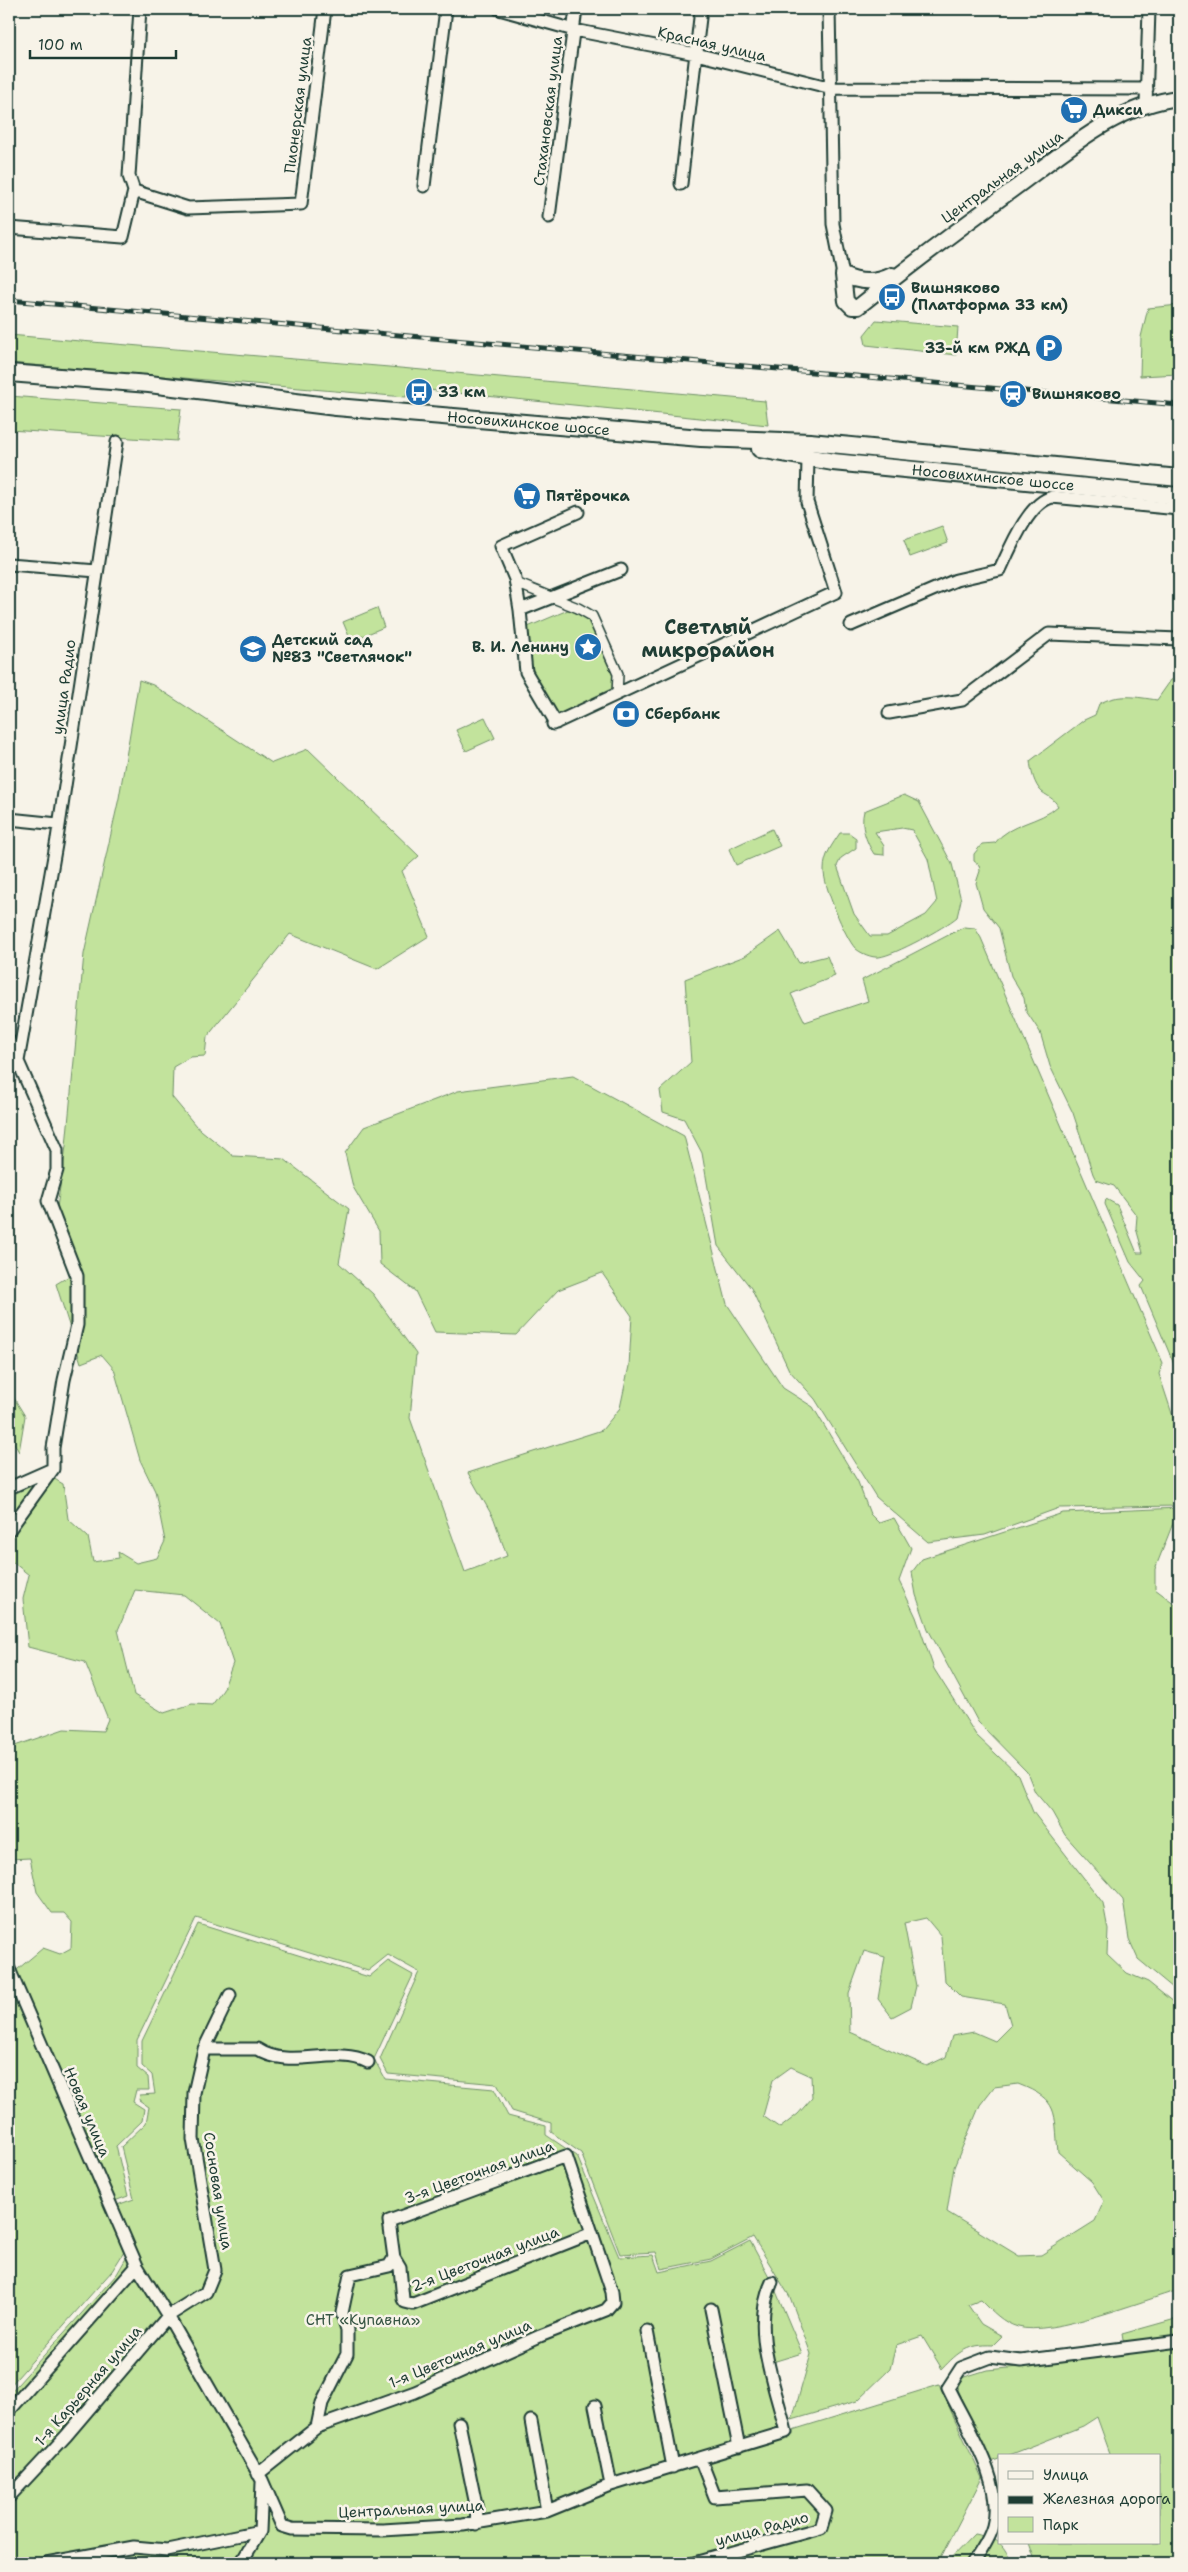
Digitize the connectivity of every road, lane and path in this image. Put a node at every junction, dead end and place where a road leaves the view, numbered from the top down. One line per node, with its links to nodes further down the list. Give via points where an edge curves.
1 (140, 9): 17 (street, via 129,176)
2 (325, 9): 17 (street, Пионерская улица, via 301,204 188,208)
3 (446, 9): 16 (street)
4 (499, 9): 9 (street, Красная улица)
5 (576, 9): 9 (street, Стахановская улица)
6 (701, 9): 10 (street)
7 (829, 9): 11 (street, Центральная улица)
8 (1149, 9): 12 (street)
9 (574, 30): 10 (street, Красная улица); 18 (street, Стахановская улица)
10 (696, 54): 11 (street, Красная улица); 15 (street)
11 (832, 88): 12 (street, Красная улица); 21 (street, Центральная улица, via 833,224)
12 (1147, 89): 14 (street)
13 (1179, 98): 14 (street, Центральная улица)
14 (1146, 105): 20 (street, Центральная улица, via 1102,126)
15 (681, 184)
16 (424, 186)
17 (134, 191): 19 (street, via 123,237)
18 (549, 217)
19 (9, 228)
20 (902, 270): 21 (street, via 887,278 869,281); 21 (street, Центральная улица, via 852,304)
21 (842, 276)
22 (9, 373): 24 (main road, Носовихинское шоссе, via 149,384 336,407)
23 (117, 442): 31 (street, улица Радио)
24 (809, 450): 25 (main road, Носовихинское шоссе); 26 (main road, Носовихинское шоссе, via 833,462); 37 (street, via 807,502 836,592)
25 (1179, 478)
26 (1179, 496)
27 (1179, 509): 35 (street, via 1052,498 1043,500 1017,534 1000,570 956,580)
28 (578, 512): 32 (street, via 501,546)
29 (9, 564): 31 (street)
30 (621, 570): 33 (street)
31 (97, 571): 40 (street, улица Радио)
32 (516, 582): 33 (street); 34 (street)
33 (552, 597): 34 (street); 37 (street, via 592,616 618,674)
34 (520, 610): 37 (street, via 526,672 555,724)
35 (851, 624)
36 (1179, 639): 38 (street, via 1049,634 962,700)
37 (617, 694)
38 (889, 713)
39 (9, 819): 40 (street)
40 (58, 824): 42 (street, улица Радио)
41 (9, 1041): 42 (street)
42 (18, 1061): 43 (street, via 57,1150 57,1170 48,1201 77,1276 77,1325 52,1448)
43 (53, 1468): 44 (street); 45 (street)
44 (9, 1488)
45 (9, 1530)
46 (9, 1969): 52 (street, Новая улица)
47 (230, 1995): 48 (street, Сосновая улица)
48 (204, 2049): 49 (street, via 257,2049 298,2059 346,2056); 55 (street, Сосновая улица, via 194,2093 193,2139 216,2270 206,2292)
49 (368, 2062)
50 (592, 2232): 51 (street, 2-я Цветочная улица, via 413,2304 403,2299 400,2268); 51 (street, 3-я Цветочная улица, via 566,2156 389,2221); 62 (street, 1-я Цветочная улица, via 613,2297 606,2310 415,2392)
51 (394, 2258): 62 (street, via 389,2266 350,2274 342,2313 347,2330 347,2354 322,2403)
52 (137, 2266): 55 (street, Центральная улица); 59 (street)
53 (772, 2282): 63 (street, Центральная улица, via 764,2303 762,2332 786,2432)
54 (711, 2309): 63 (street)
55 (168, 2316): 66 (street, Центральная улица); 68 (street, 1-я Карьерная улица, via 66,2436)
56 (647, 2331): 65 (street)
57 (1179, 2341): 75 (street, via 1021,2361 990,2357 960,2368 948,2388 988,2470 996,2499 993,2526)
58 (595, 2406): 67 (street)
59 (9, 2411)
60 (531, 2421): 69 (street)
61 (460, 2423): 70 (street, via 477,2510)
62 (318, 2427): 66 (street, 1-я Цветочная улица)
63 (739, 2447): 64 (street, Центральная улица)
64 (695, 2460): 65 (street, Центральная улица); 74 (street, улица Радио, via 702,2461 715,2497 806,2490 826,2511 821,2528)
65 (673, 2467): 67 (street, Центральная улица)
66 (260, 2477): 70 (street, Центральная улица, via 282,2526 292,2529 384,2530); 71 (street)
67 (611, 2485): 69 (street, Центральная улица)
68 (9, 2497)
69 (547, 2511): 70 (street, Центральная улица)
70 (476, 2524)
71 (260, 2532): 72 (street, via 167,2550 134,2547); 73 (street)
72 (46, 2563)
73 (241, 2563)
74 (694, 2563)
75 (973, 2563)

